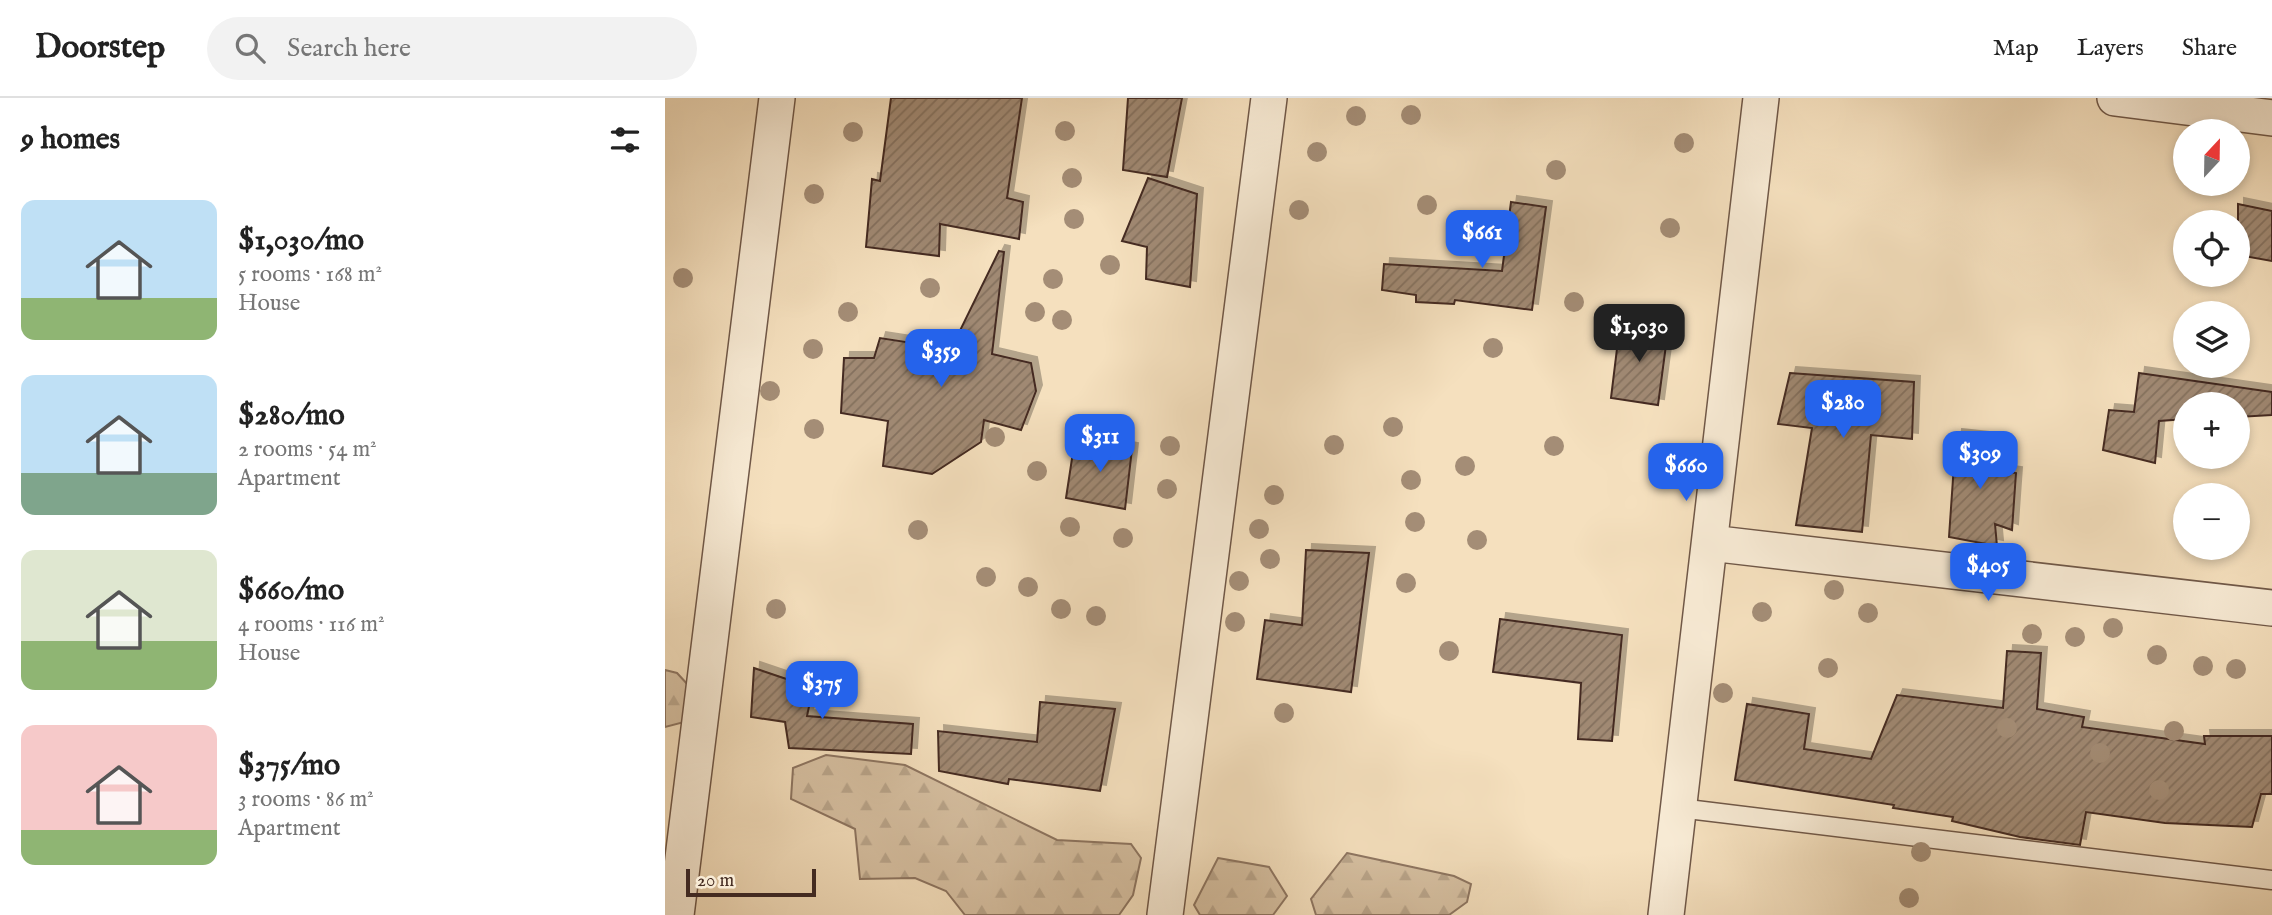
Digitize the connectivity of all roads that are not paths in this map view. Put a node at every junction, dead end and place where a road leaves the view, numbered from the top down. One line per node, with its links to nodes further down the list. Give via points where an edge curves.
1 (777, 98): 10 (street)
2 (1269, 98): 11 (street)
3 (1761, 98): 6 (street)
4 (2115, 98): 5 (street)
5 (2254, 110)
6 (1710, 543): 7 (street); 8 (street)
7 (2272, 608)
8 (1679, 808): 9 (lane); 12 (street)
9 (2272, 880)
10 (676, 915)
11 (1165, 915)
12 (1666, 915)

